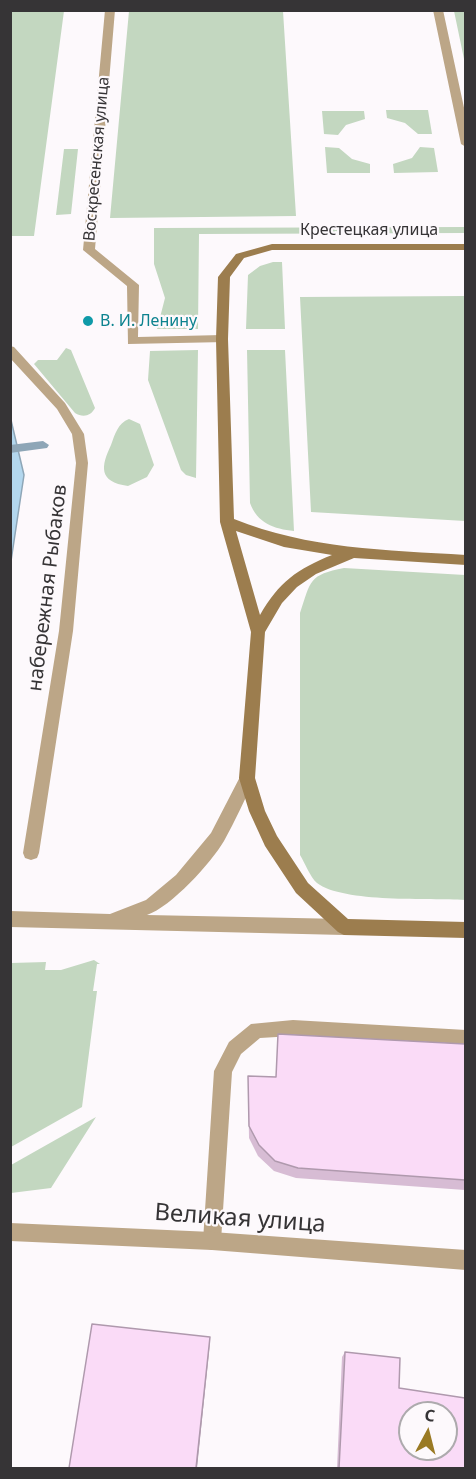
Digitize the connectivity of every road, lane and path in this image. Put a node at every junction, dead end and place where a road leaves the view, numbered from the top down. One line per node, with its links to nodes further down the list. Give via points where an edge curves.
1 (110, 10): 5 (street, Воскресенская улица, via 89,250 133,285 132,340)
2 (438, 10): 3 (street)
3 (465, 144)
4 (465, 247): 5 (main road, Крестецкая улица, via 272,247 240,256 224,277)
5 (222, 339): 7 (main road)
6 (10, 350): 12 (street, набережная Рыбаков, via 62,406 78,434 82,463 66,631)
7 (227, 522): 8 (main road, via 254,535 285,543); 10 (main road)
8 (352, 553): 9 (main road); 10 (main road, via 310,570 292,584 278,597)
9 (465, 560)
10 (258, 632): 11 (main road)
11 (247, 778): 14 (street, via 217,838 182,880 150,906); 15 (main road, via 256,811 277,851 302,888)
12 (31, 853)
13 (10, 919): 14 (street)
14 (106, 920): 15 (street)
15 (344, 927): 16 (main road)
16 (465, 930)
17 (465, 1038): 19 (street, via 293,1028 257,1030 235,1048 223,1071)
18 (10, 1232): 19 (street, Великая улица)
19 (212, 1241): 20 (street, Великая улица)
20 (465, 1260)

